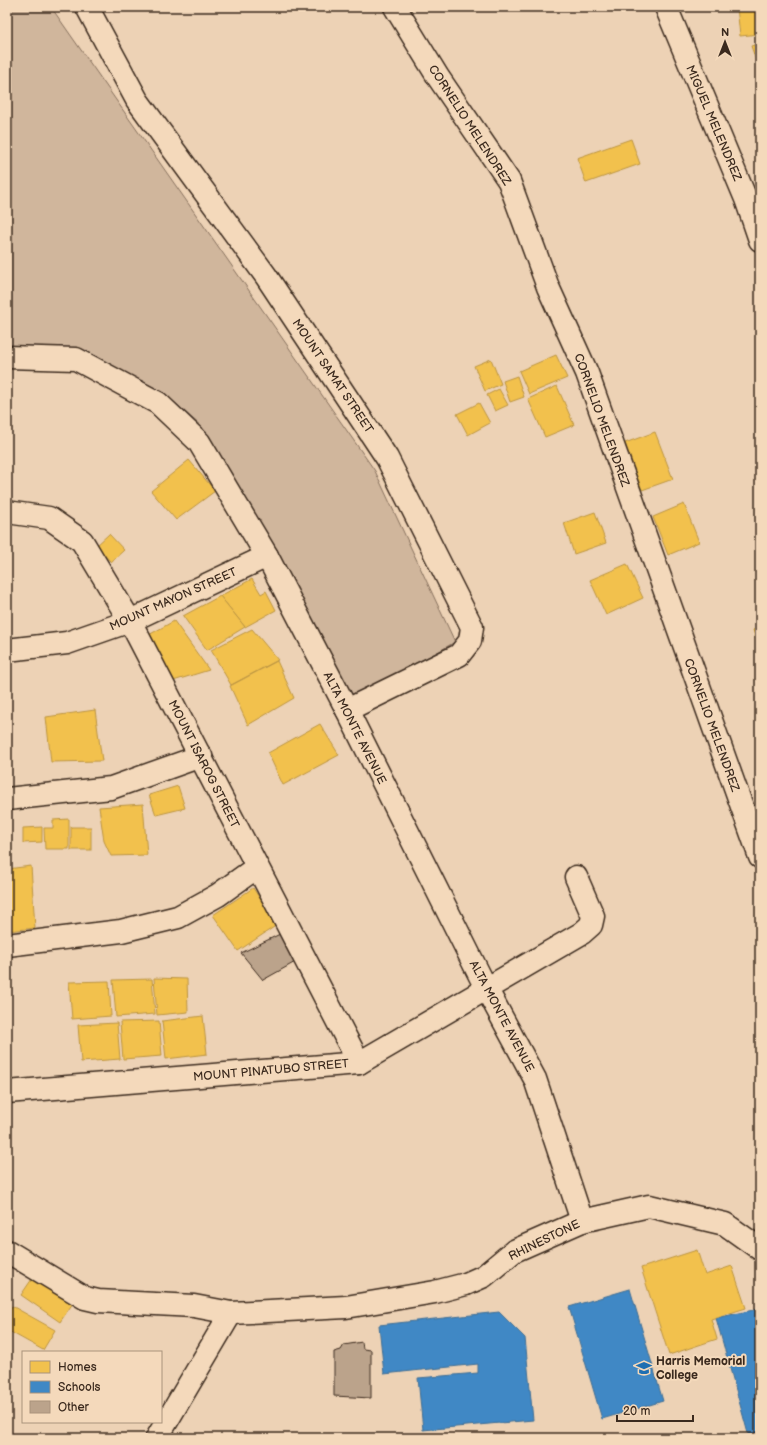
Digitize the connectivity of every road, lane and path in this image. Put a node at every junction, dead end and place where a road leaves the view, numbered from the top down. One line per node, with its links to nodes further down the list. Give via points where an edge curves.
1 (87, 7): 10 (street, MOUNT SAMAT STREET, via 137,100 266,276 387,458 472,627 470,641 459,655)
2 (395, 7): 13 (street, CORNELIO MELENDREZ, via 438,77 509,181 548,287 587,373)
3 (666, 7): 4 (street, MIGUEL MELENDREZ, via 746,199)
4 (760, 240)
5 (7, 357): 7 (street, ALTA MONTE AVENUE, via 76,359 158,403 199,442)
6 (7, 512): 8 (street, MOUNT ISAROG STREET, via 48,518 82,541)
7 (267, 556): 8 (street, MOUNT MAYON STREET); 10 (street, ALTA MONTE AVENUE)
8 (130, 621): 9 (street, MOUNT MAYON STREET, via 67,643); 11 (street, MOUNT ISAROG STREET)
9 (7, 650)
10 (347, 710): 17 (street, ALTA MONTE AVENUE)
11 (201, 756): 12 (street, via 111,788); 14 (street, MOUNT ISAROG STREET)
12 (7, 799)
13 (760, 857)
14 (257, 867): 16 (street, via 218,895 178,917 121,932); 18 (street, MOUNT ISAROG STREET)
15 (576, 878): 17 (street, MOUNT PINATUBO STREET, via 593,916 591,925 582,933)
16 (7, 945)
17 (487, 990): 18 (street, MOUNT PINATUBO STREET); 20 (street, ALTA MONTE AVENUE, via 535,1079)
18 (359, 1063): 19 (street, MOUNT PINATUBO STREET)
19 (7, 1092)
20 (582, 1221): 21 (street, RHINESTONE, via 649,1206 725,1224); 23 (street, RHINESTONE, via 514,1251 484,1276 466,1284 435,1292 346,1307)
21 (760, 1249)
22 (7, 1252): 23 (street, RHINESTONE, via 85,1298 98,1301 194,1306)
23 (231, 1313): 24 (street)
24 (157, 1438)

